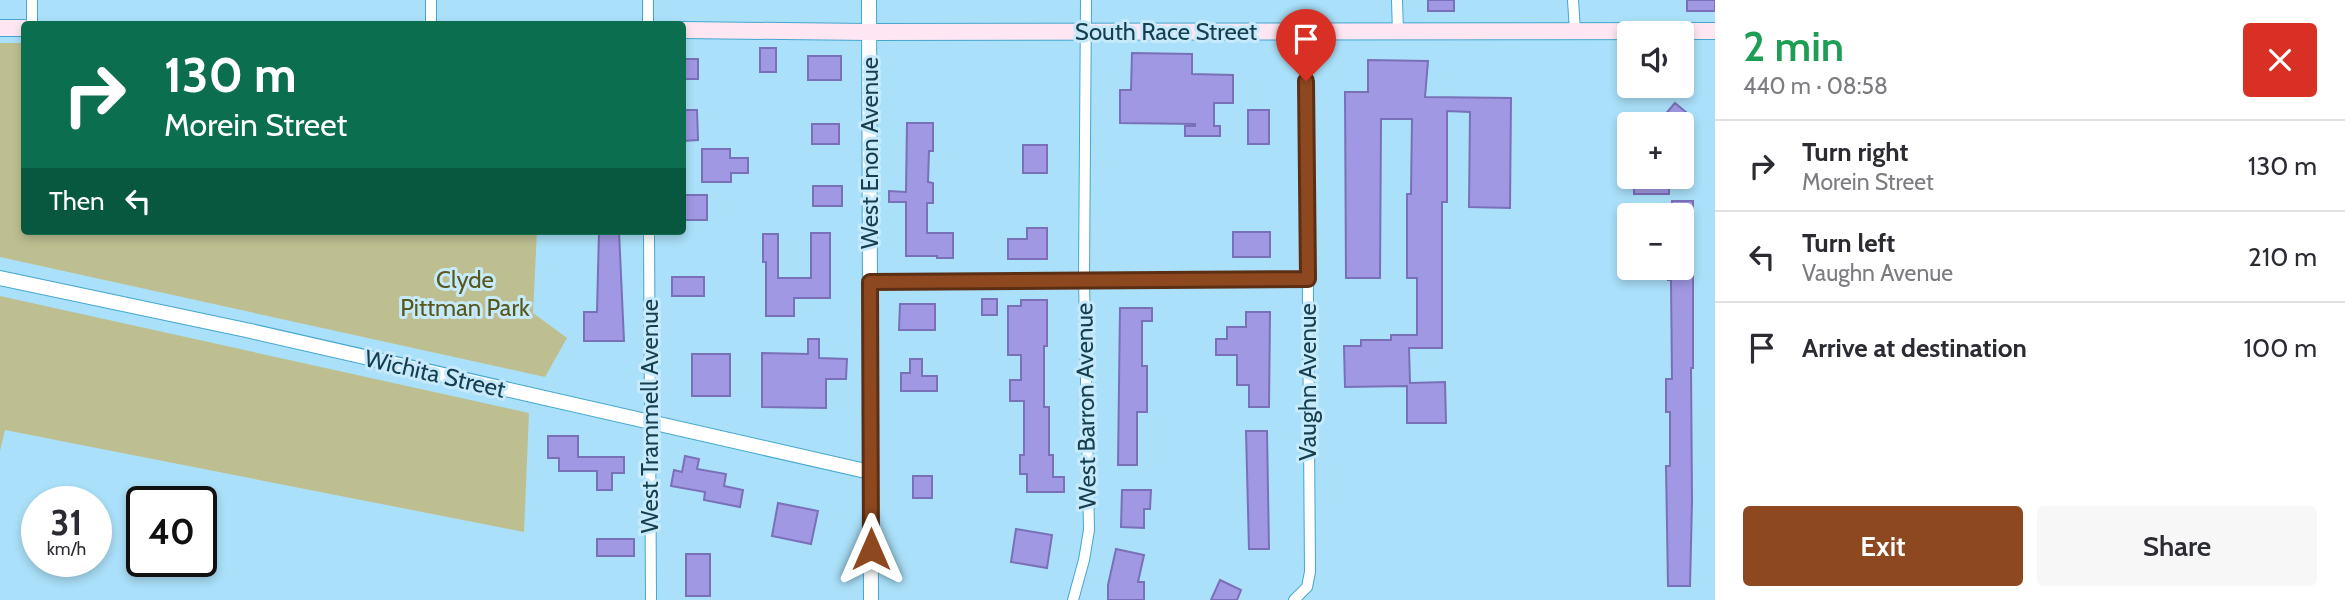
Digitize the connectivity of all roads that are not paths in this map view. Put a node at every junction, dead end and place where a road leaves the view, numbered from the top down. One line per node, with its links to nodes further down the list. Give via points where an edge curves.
1 (32, 0): 8 (street)
2 (431, 0): 9 (street)
3 (648, 0): 10 (street)
4 (869, 0): 16 (street, West Enon Avenue)
5 (1086, 0): 17 (street, West Barron Avenue)
6 (1397, 0): 19 (street)
7 (1573, 0): 14 (street)
8 (32, 21)
9 (431, 21)
10 (648, 21)
11 (0, 28): 12 (main road)
12 (21, 28)
13 (686, 30): 16 (main road, South Race Street)
14 (1575, 31): 15 (main road, South Race Street); 19 (main road, South Race Street)
15 (1715, 31)
16 (869, 32): 17 (main road, South Race Street); 24 (street, West Enon Avenue)
17 (1086, 32): 18 (main road, South Race Street); 22 (street, West Barron Avenue)
18 (1306, 32): 19 (main road, South Race Street); 23 (street, Vaughn Avenue)
19 (1398, 32)
20 (649, 235): 25 (street, West Trammell Avenue)
21 (0, 278): 25 (street, Wichita Street)
22 (1084, 279): 23 (street); 24 (street); 29 (street, West Barron Avenue, via 1088,530)
23 (1308, 279): 30 (street, Vaughn Avenue, via 1310,572 1307,587)
24 (870, 282): 26 (street, West Enon Avenue)
25 (649, 423): 26 (street, Wichita Street); 27 (street, West Trammell Avenue)
26 (870, 472): 28 (street, West Enon Avenue)
27 (651, 600)
28 (871, 600)
29 (1073, 600)
30 (1294, 600)

